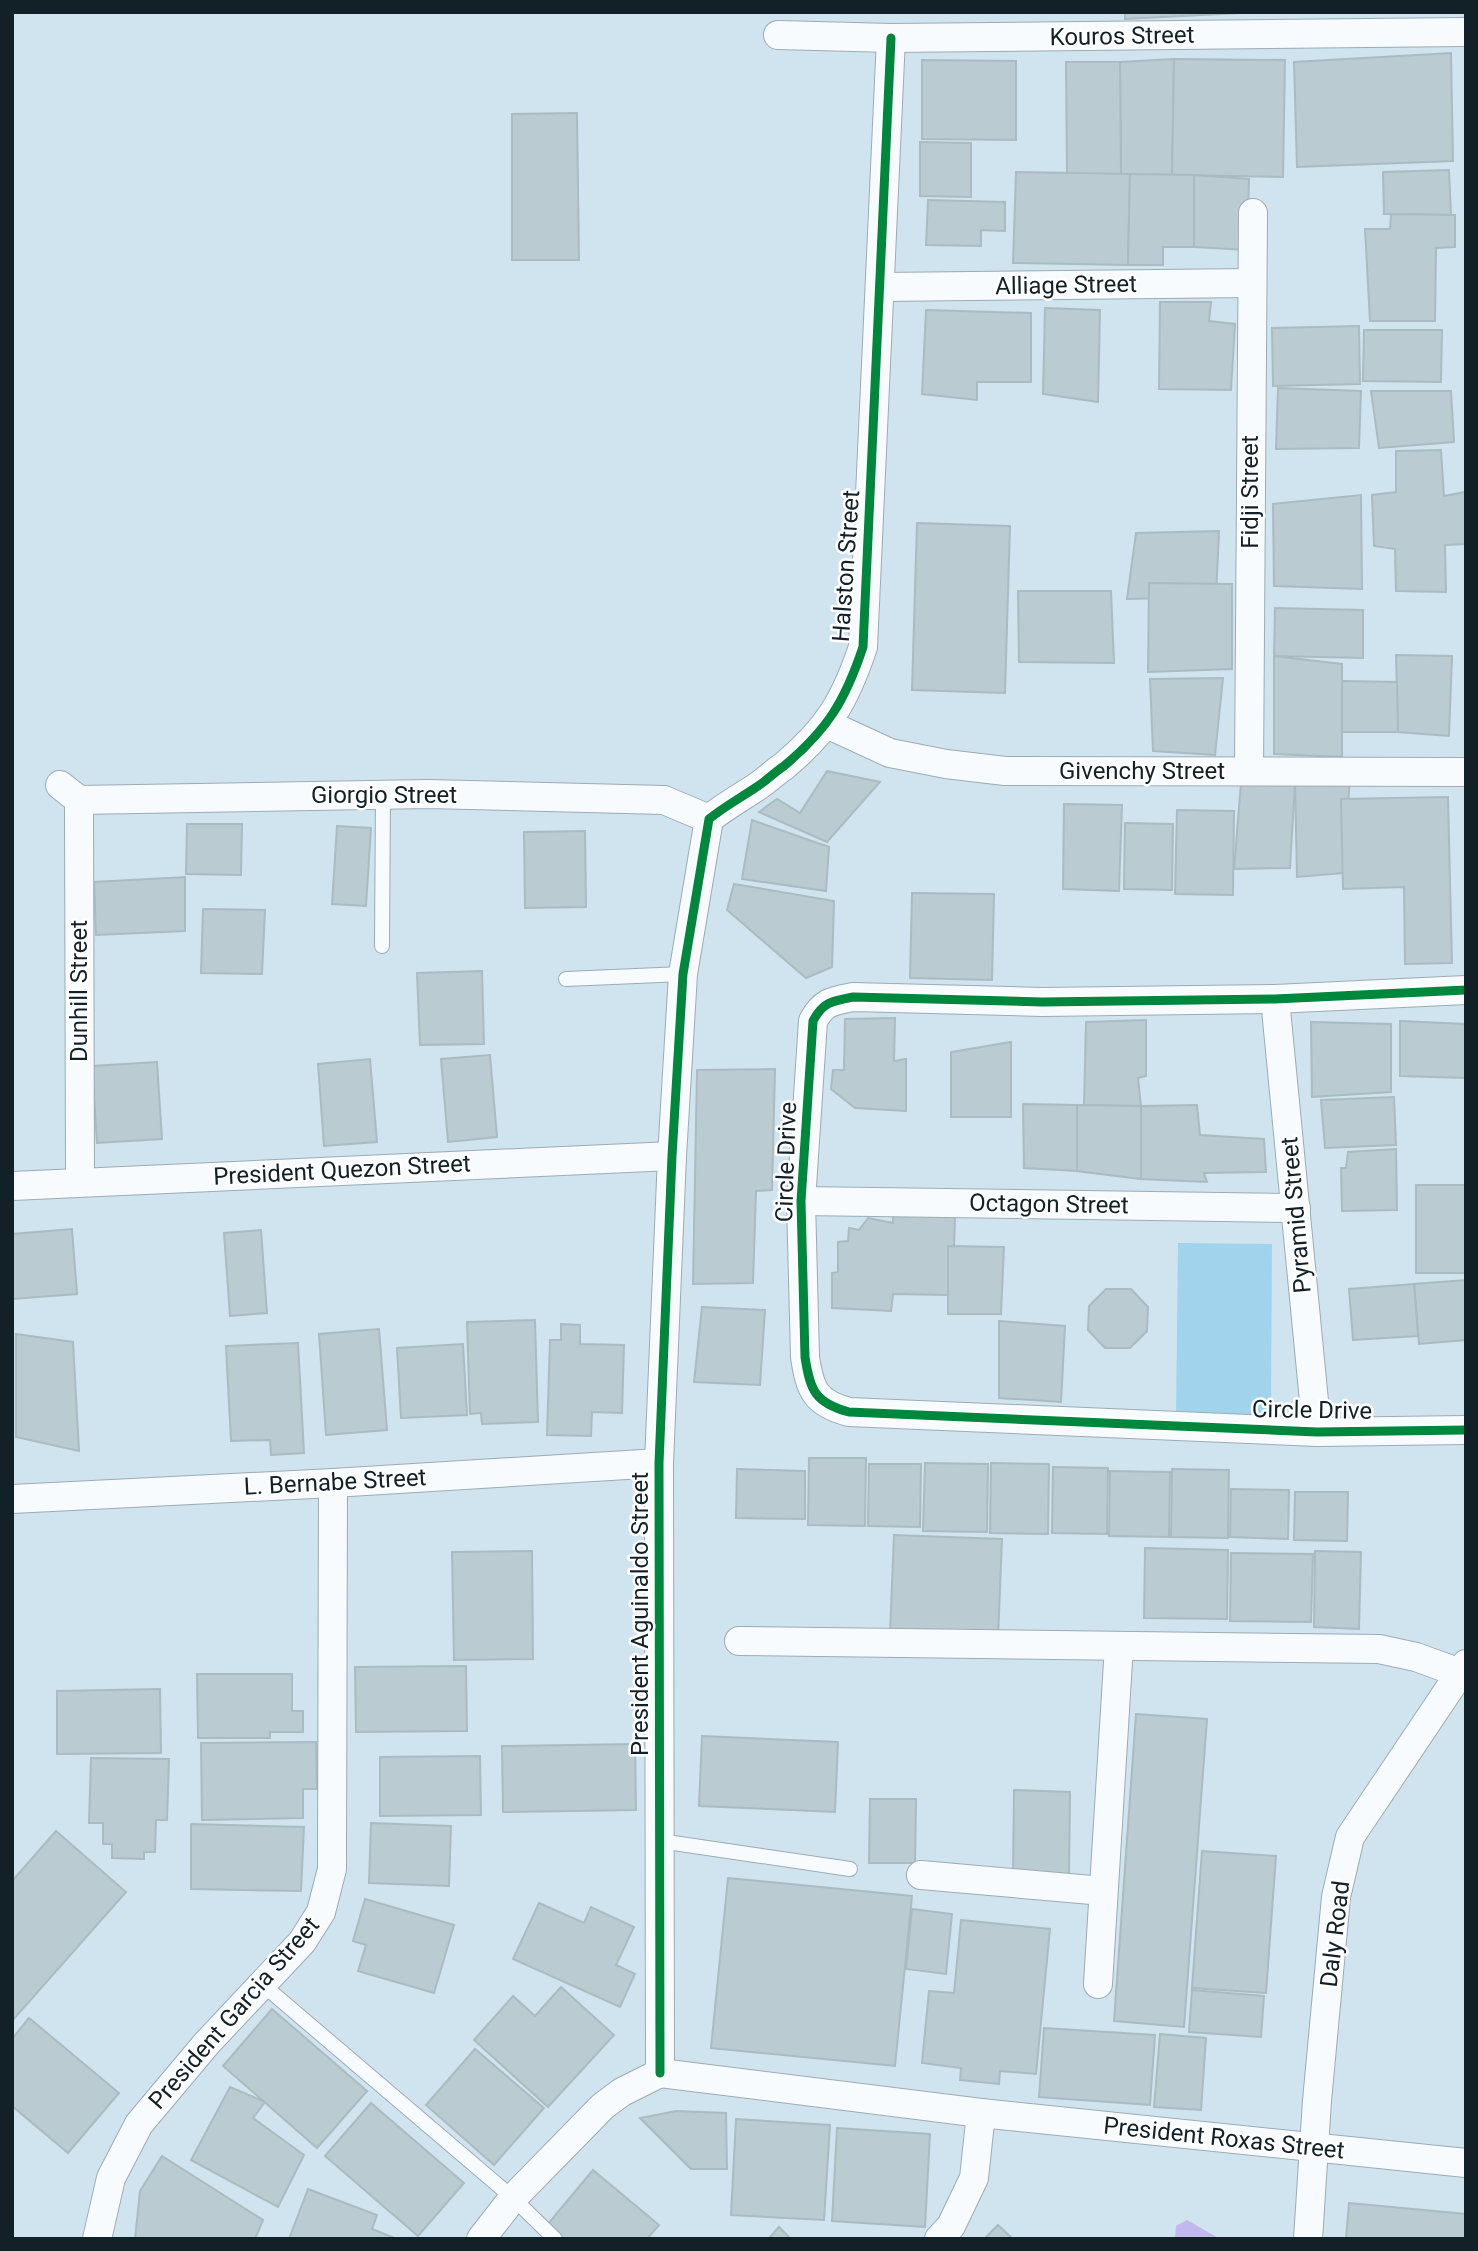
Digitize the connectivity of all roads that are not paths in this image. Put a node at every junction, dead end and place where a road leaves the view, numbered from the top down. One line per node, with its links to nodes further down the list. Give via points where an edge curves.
1 (1466, 32): 3 (street, Kouros Street)
2 (778, 35): 3 (street, Kouros Street)
3 (891, 38): 6 (street, Halston Street)
4 (1253, 213): 5 (street, Fidji Street)
5 (1252, 283): 6 (street, Alliage Street); 8 (street, Fidji Street)
6 (881, 287): 7 (street, Halston Street, via 863,647 852,681)
7 (827, 724): 8 (street, Givenchy Street, via 890,753 1005,771); 12 (street, Halston Street, via 760,785)
8 (1249, 771): 9 (street, Givenchy Street)
9 (1466, 772)
10 (69, 792): 11 (street, Giorgio Street); 19 (street, Dunhill Street)
11 (383, 794): 12 (street, Giorgio Street, via 664,800); 13 (lane)
12 (709, 819): 14 (street)
13 (382, 946)
14 (683, 974): 15 (lane); 18 (street)
15 (566, 979)
16 (1466, 990): 17 (street, Circle Drive)
17 (1275, 999): 21 (street, Circle Drive, via 835,1000 820,1008 813,1021); 22 (street, Pyramid Street)
18 (672, 1156): 19 (street, President Quezon Street); 25 (street, President Aguinaldo Street)
19 (80, 1182): 20 (street, President Quezon Street)
20 (12, 1186)
21 (801, 1201): 22 (street, Octagon Street); 24 (street, Circle Drive, via 808,1375 815,1395 830,1407 849,1412)
22 (1296, 1208): 24 (street, Pyramid Street)
23 (1466, 1430): 24 (street, Circle Drive)
24 (1317, 1432)
25 (659, 1463): 26 (street, L. Bernabe Street); 31 (street, President Aguinaldo Street)
26 (333, 1483): 27 (street, L. Bernabe Street); 35 (street, President Garcia Street, via 332,1869 321,1912 302,1942)
27 (12, 1499)
28 (738, 1641): 29 (street)
29 (1119, 1646): 30 (street, via 1379,1649); 34 (street)
30 (1463, 1669): 39 (street, Daly Road, via 1350,1837 1336,1897)
31 (660, 1841): 32 (lane); 37 (street, President Aguinaldo Street)
32 (850, 1869)
33 (921, 1875): 34 (street)
34 (1103, 1891): 36 (street)
35 (262, 1984): 41 (lane); 42 (street, President Garcia Street, via 139,2124 111,2178)
36 (1098, 1984)
37 (660, 2073): 38 (street, President Roxas Street); 41 (street, via 603,2106)
38 (981, 2113): 39 (street, President Roxas Street); 45 (street, via 974,2178 951,2226)
39 (1314, 2147): 40 (street, President Roxas Street); 46 (street, Daly Road)
40 (1466, 2163)
41 (513, 2198): 43 (street); 44 (lane)
42 (97, 2239)
43 (481, 2239)
44 (555, 2239)
45 (939, 2239)
46 (1308, 2239)

